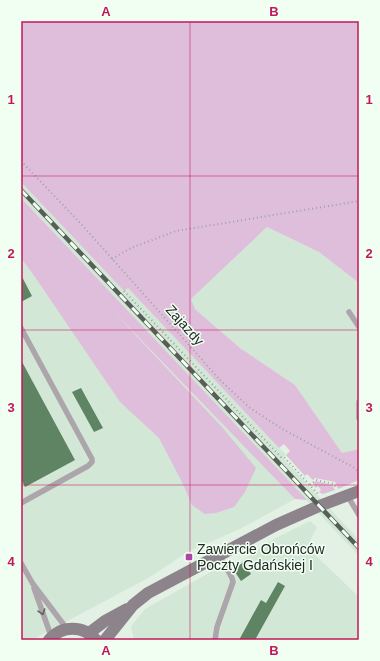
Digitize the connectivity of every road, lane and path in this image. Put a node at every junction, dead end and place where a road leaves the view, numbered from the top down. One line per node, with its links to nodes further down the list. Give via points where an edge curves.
1 (21, 161): 3 (path, Zajazdy)
2 (359, 201): 3 (path, via 176,231 131,248)
3 (112, 259): 10 (path, Zajazdy, via 220,380 250,408)
4 (124, 290): 11 (path)
5 (349, 312): 6 (lane)
6 (359, 327)
7 (21, 328): 15 (lane, via 92,459 88,466)
8 (359, 402): 9 (lane)
9 (359, 418)
10 (359, 472)
11 (310, 485): 13 (path, via 316,480 334,484); 14 (path)
12 (359, 491): 13 (main road)
13 (342, 493): 16 (lane); 17 (main road)
14 (321, 497)
15 (22, 500)
16 (359, 515)
17 (219, 554): 20 (main road, via 148,593); 25 (lane, via 233,582)
18 (21, 563): 19 (lane)
19 (33, 584): 21 (lane, via 64,625); 23 (lane, one-way to 23, via 50,633)
20 (133, 605): 22 (main road, via 105,621); 24 (main road)
21 (70, 629): 22 (main road, via 80,629); 23 (main road, via 62,630)
22 (92, 637)
23 (49, 640)
24 (105, 640)
25 (215, 640)

